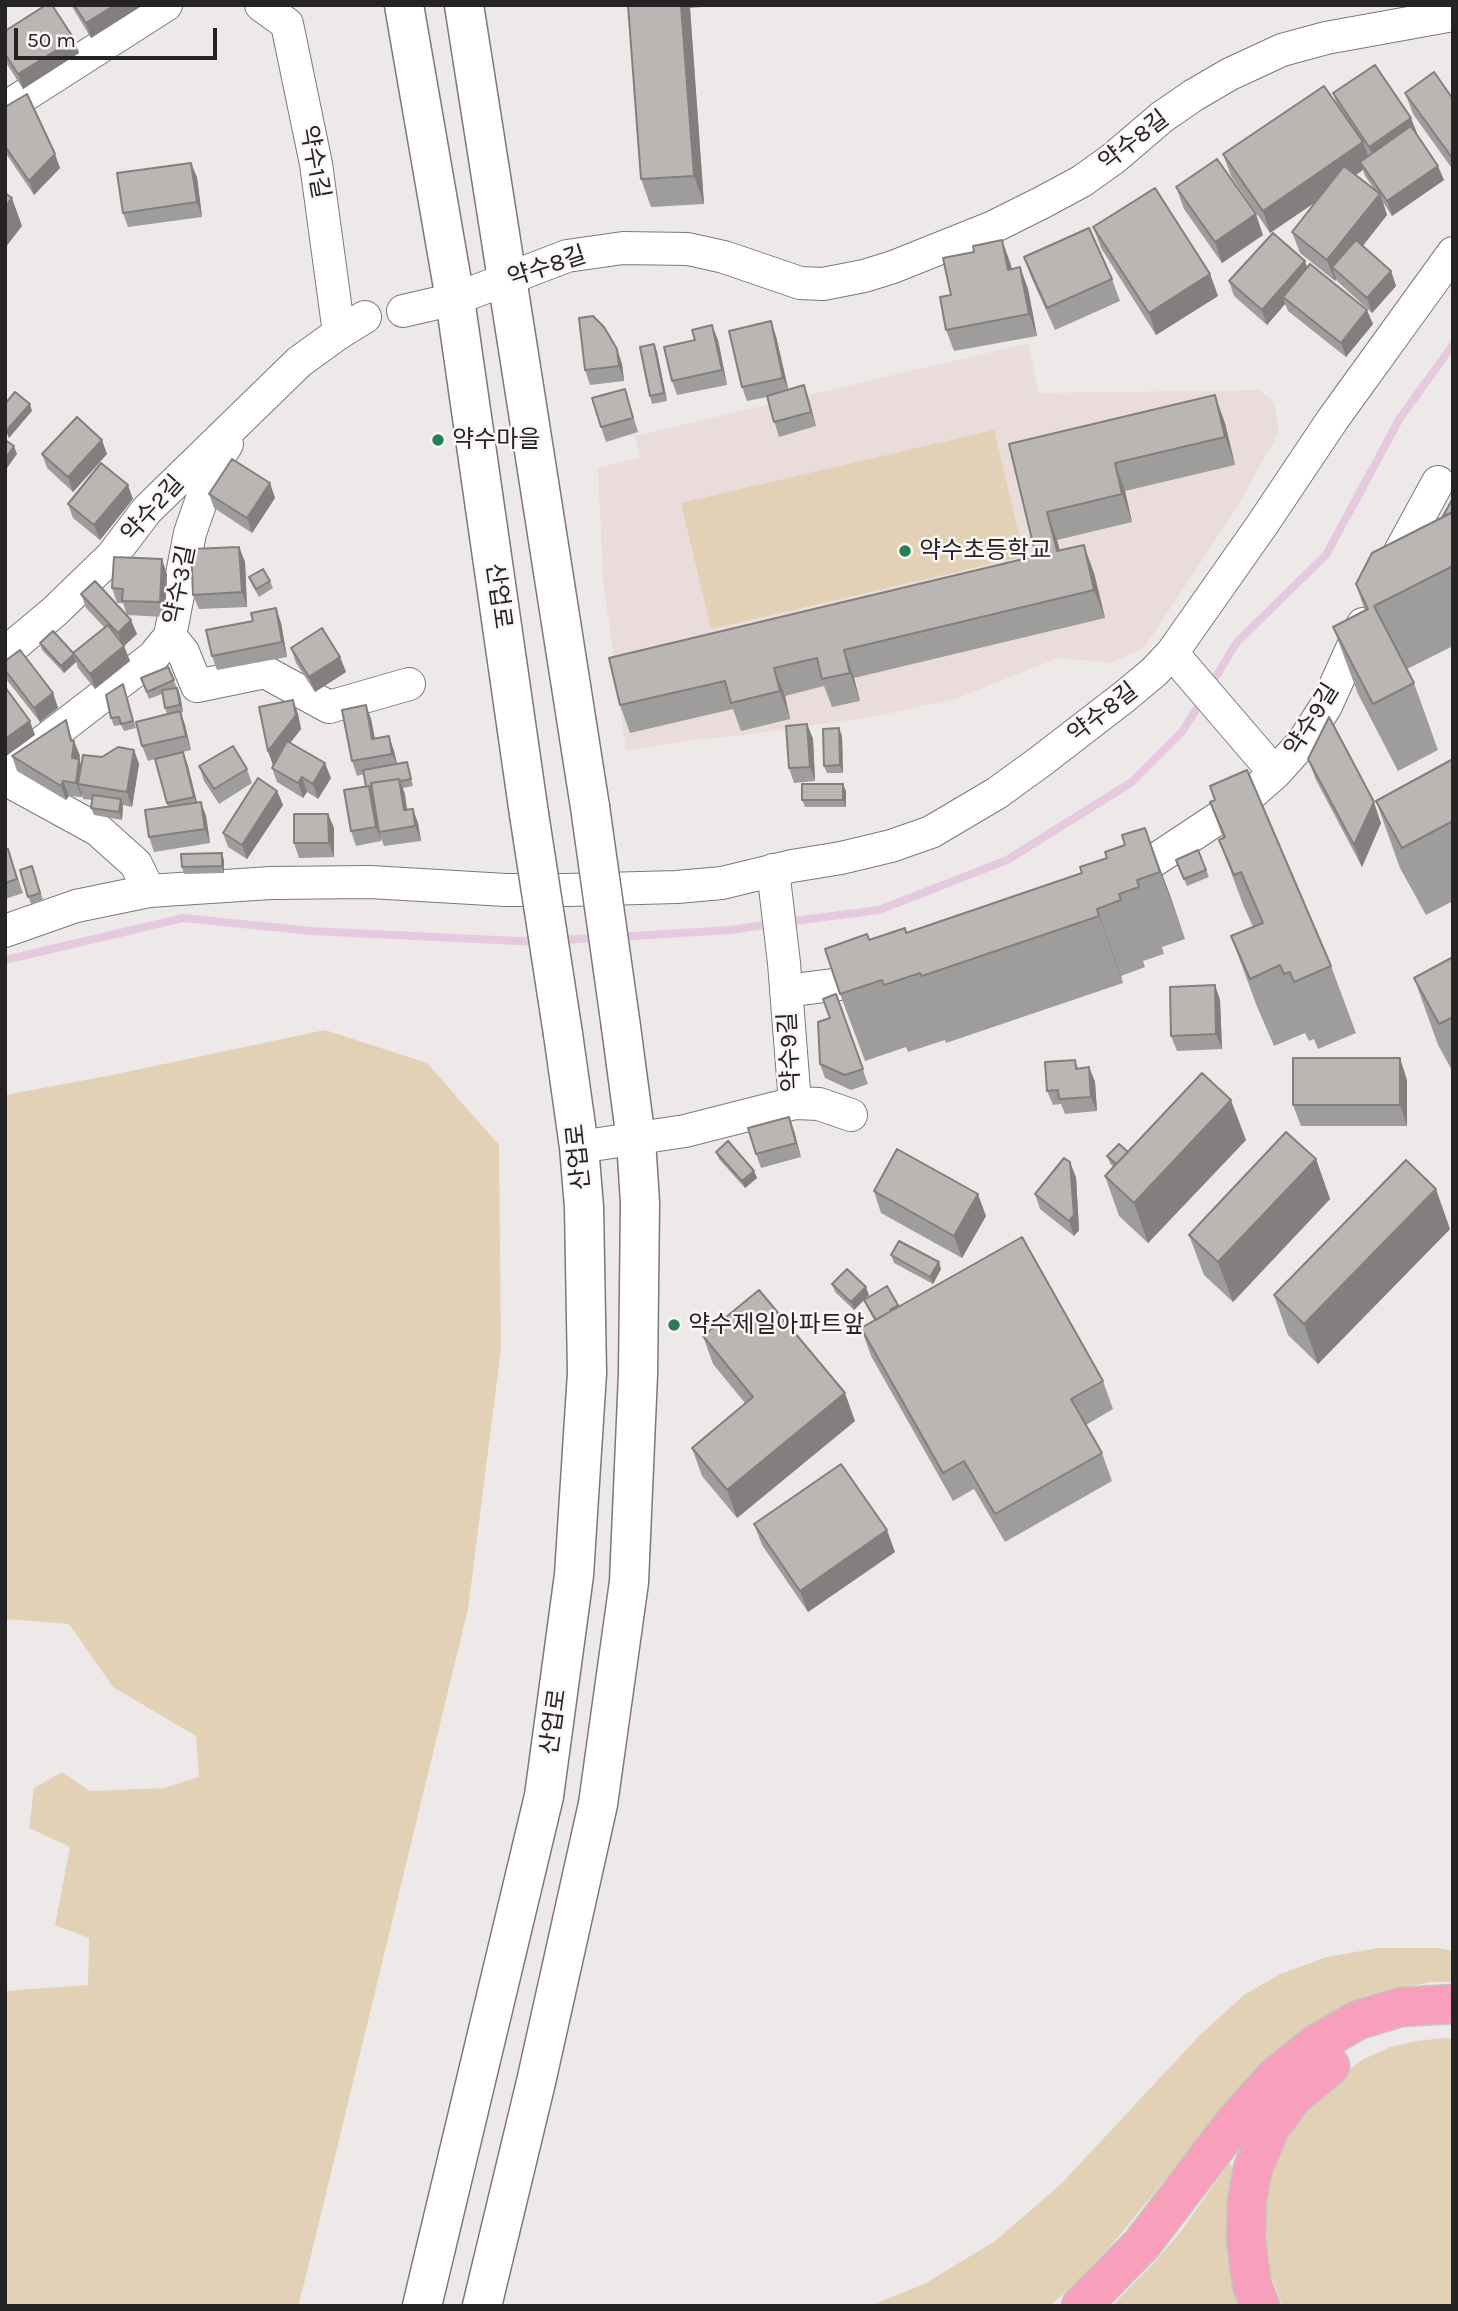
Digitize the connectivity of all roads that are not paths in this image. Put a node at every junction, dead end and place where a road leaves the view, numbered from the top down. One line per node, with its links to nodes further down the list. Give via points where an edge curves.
1 (166, 5): 6 (street)
2 (261, 5): 11 (street, 약수1길, via 287,24)
3 (404, 5): 9 (main road, 산업로)
4 (464, 5): 8 (main road)
5 (1453, 15): 8 (street, 약수8길, via 1326,37 1282,50 1194,95 1082,181 1044,202 993,227 864,276 800,283 723,257 658,247 577,254)
6 (5, 108)
7 (1453, 253): 16 (street, 약수8길)
8 (508, 279): 9 (street, 약수8길); 29 (main road, bridge)
9 (455, 299): 10 (street, 약수8길); 30 (main road, 산업로, bridge)
10 (403, 311)
11 (352, 325): 12 (street, 약수2길, via 299,362)
12 (243, 416): 14 (street, 약수3길, via 218,459 194,522); 15 (street, 약수2길, via 147,510 112,556)
13 (1438, 482): 19 (street, 약수9길, via 1377,594 1326,706 1303,742)
14 (170, 636): 17 (street, via 183,652 197,686 265,672 329,708); 18 (street, 약수3길, via 153,657)
15 (5, 653)
16 (1172, 653): 19 (street); 21 (street, 약수8길, via 1041,761 941,826 891,846)
17 (409, 684)
18 (5, 771)
19 (1275, 773): 23 (street, 약수9길, via 1241,803)
20 (5, 779): 22 (street, via 98,830 136,864)
21 (774, 880): 22 (street, 약수8길, via 568,890 370,882); 26 (street)
22 (149, 891): 24 (street, via 76,906)
23 (1096, 898)
24 (5, 931)
25 (906, 974): 26 (street, 약수9길, via 837,986)
26 (785, 977): 27 (street, 약수9길)
27 (795, 1103): 28 (street, via 819,1104); 29 (street, 약수9길)
28 (851, 1115)
29 (636, 1140): 30 (street, 약수9길); 34 (main road, via 638,1374 629,1582 598,1804)
30 (579, 1147): 33 (main road, 산업로, via 587,1373 573,1575 544,1796)
31 (1453, 2004): 35 (highway, via 1401,2007 1358,2020 1316,2044 1274,2078 1142,2244)
32 (1453, 2027): 36 (highway, via 1409,2030 1367,2044 1293,2097 1270,2128 1253,2168 1247,2200 1246,2241)
33 (422, 2306)
34 (482, 2306)
35 (1081, 2306)
36 (1260, 2306)

